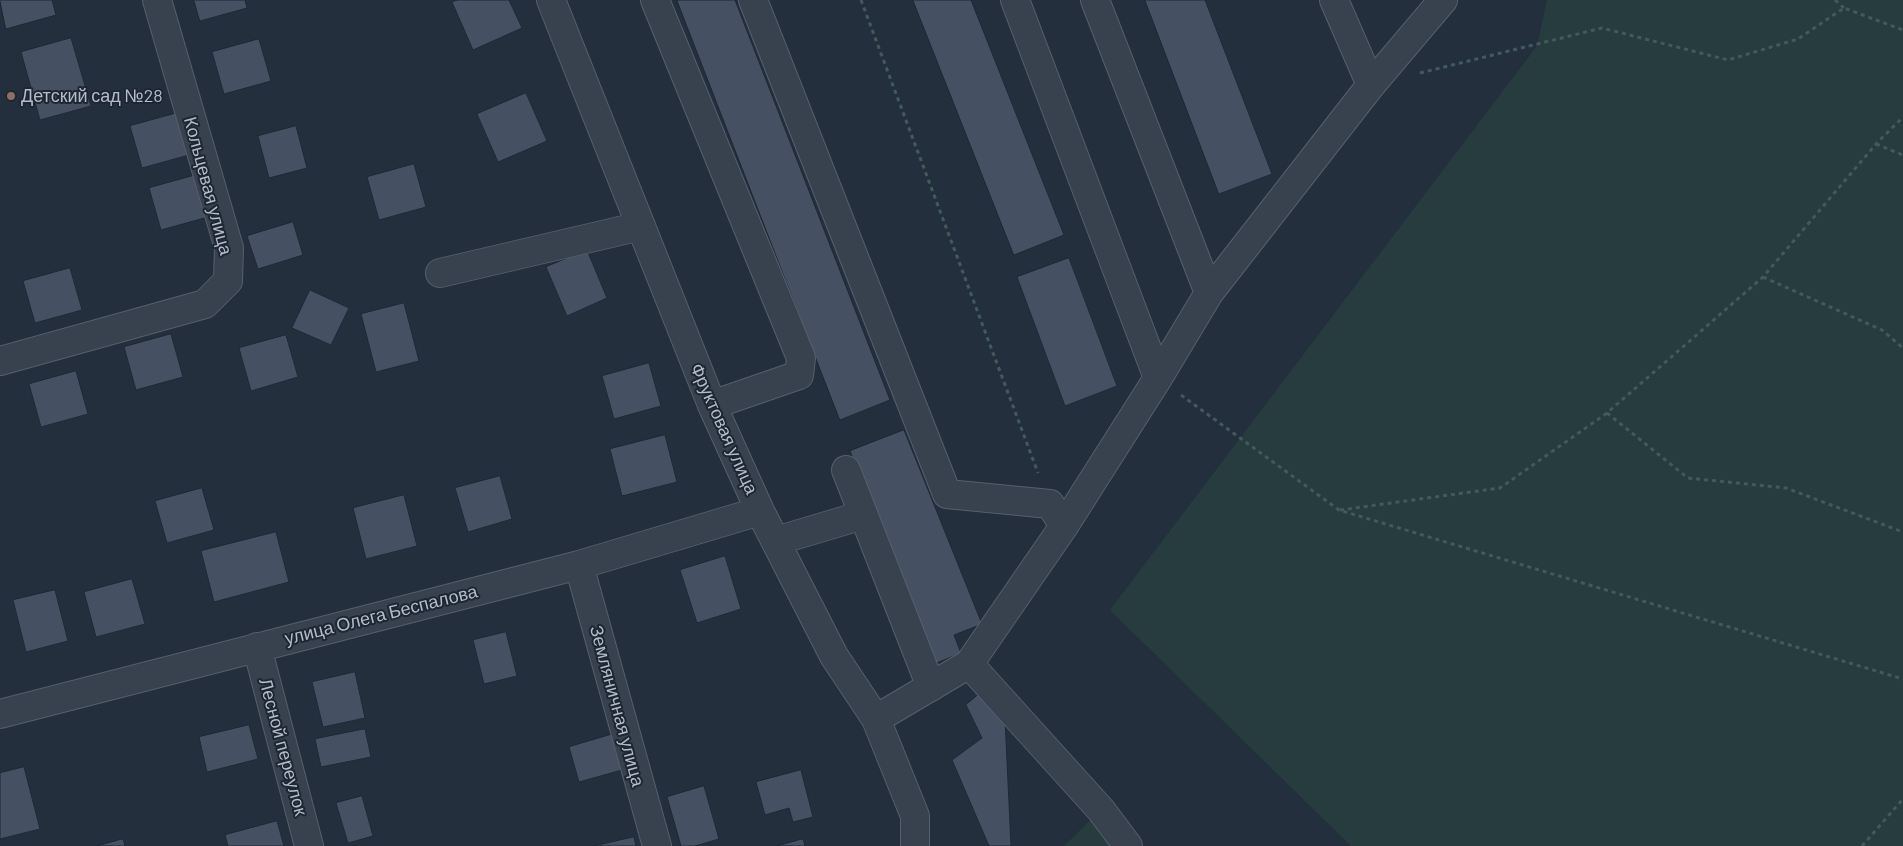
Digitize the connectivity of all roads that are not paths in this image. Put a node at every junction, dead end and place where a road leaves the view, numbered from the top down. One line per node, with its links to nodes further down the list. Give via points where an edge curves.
1 (157, 0): 13 (street, Кольцевая улица, via 229,248 228,281 205,304)
2 (551, 0): 10 (street, Фруктовая улица)
3 (655, 0): 15 (street, via 801,358 799,375)
4 (753, 0): 19 (street, via 947,494)
5 (1015, 0): 14 (street)
6 (1096, 0): 12 (street)
7 (1334, 0): 9 (street)
8 (1443, 0): 9 (street)
9 (1371, 85): 12 (street)
10 (641, 226): 11 (street); 15 (street, Фруктовая улица)
11 (440, 273)
12 (1208, 293): 14 (street)
13 (0, 361)
14 (1158, 378): 19 (street)
15 (712, 405): 17 (street, Фруктовая улица)
16 (846, 470): 18 (street)
17 (760, 511): 20 (street, Фруктовая улица); 21 (street, улица Олега Беспалова)
18 (864, 515): 20 (street); 24 (street)
19 (1057, 515): 23 (street)
20 (776, 542): 26 (street, Фруктовая улица, via 834,656)
21 (578, 565): 22 (street, улица Олега Беспалова); 28 (street, Земляничная улица)
22 (257, 647): 25 (street, улица Олега Беспалова); 27 (street, Лесной переулок)
23 (969, 664): 24 (street); 30 (street, via 1101,810)
24 (931, 686): 26 (street)
25 (0, 714)
26 (876, 719): 29 (street, Фруктовая улица, via 915,816)
27 (309, 846)
28 (657, 846)
29 (915, 846)
30 (1128, 846)

